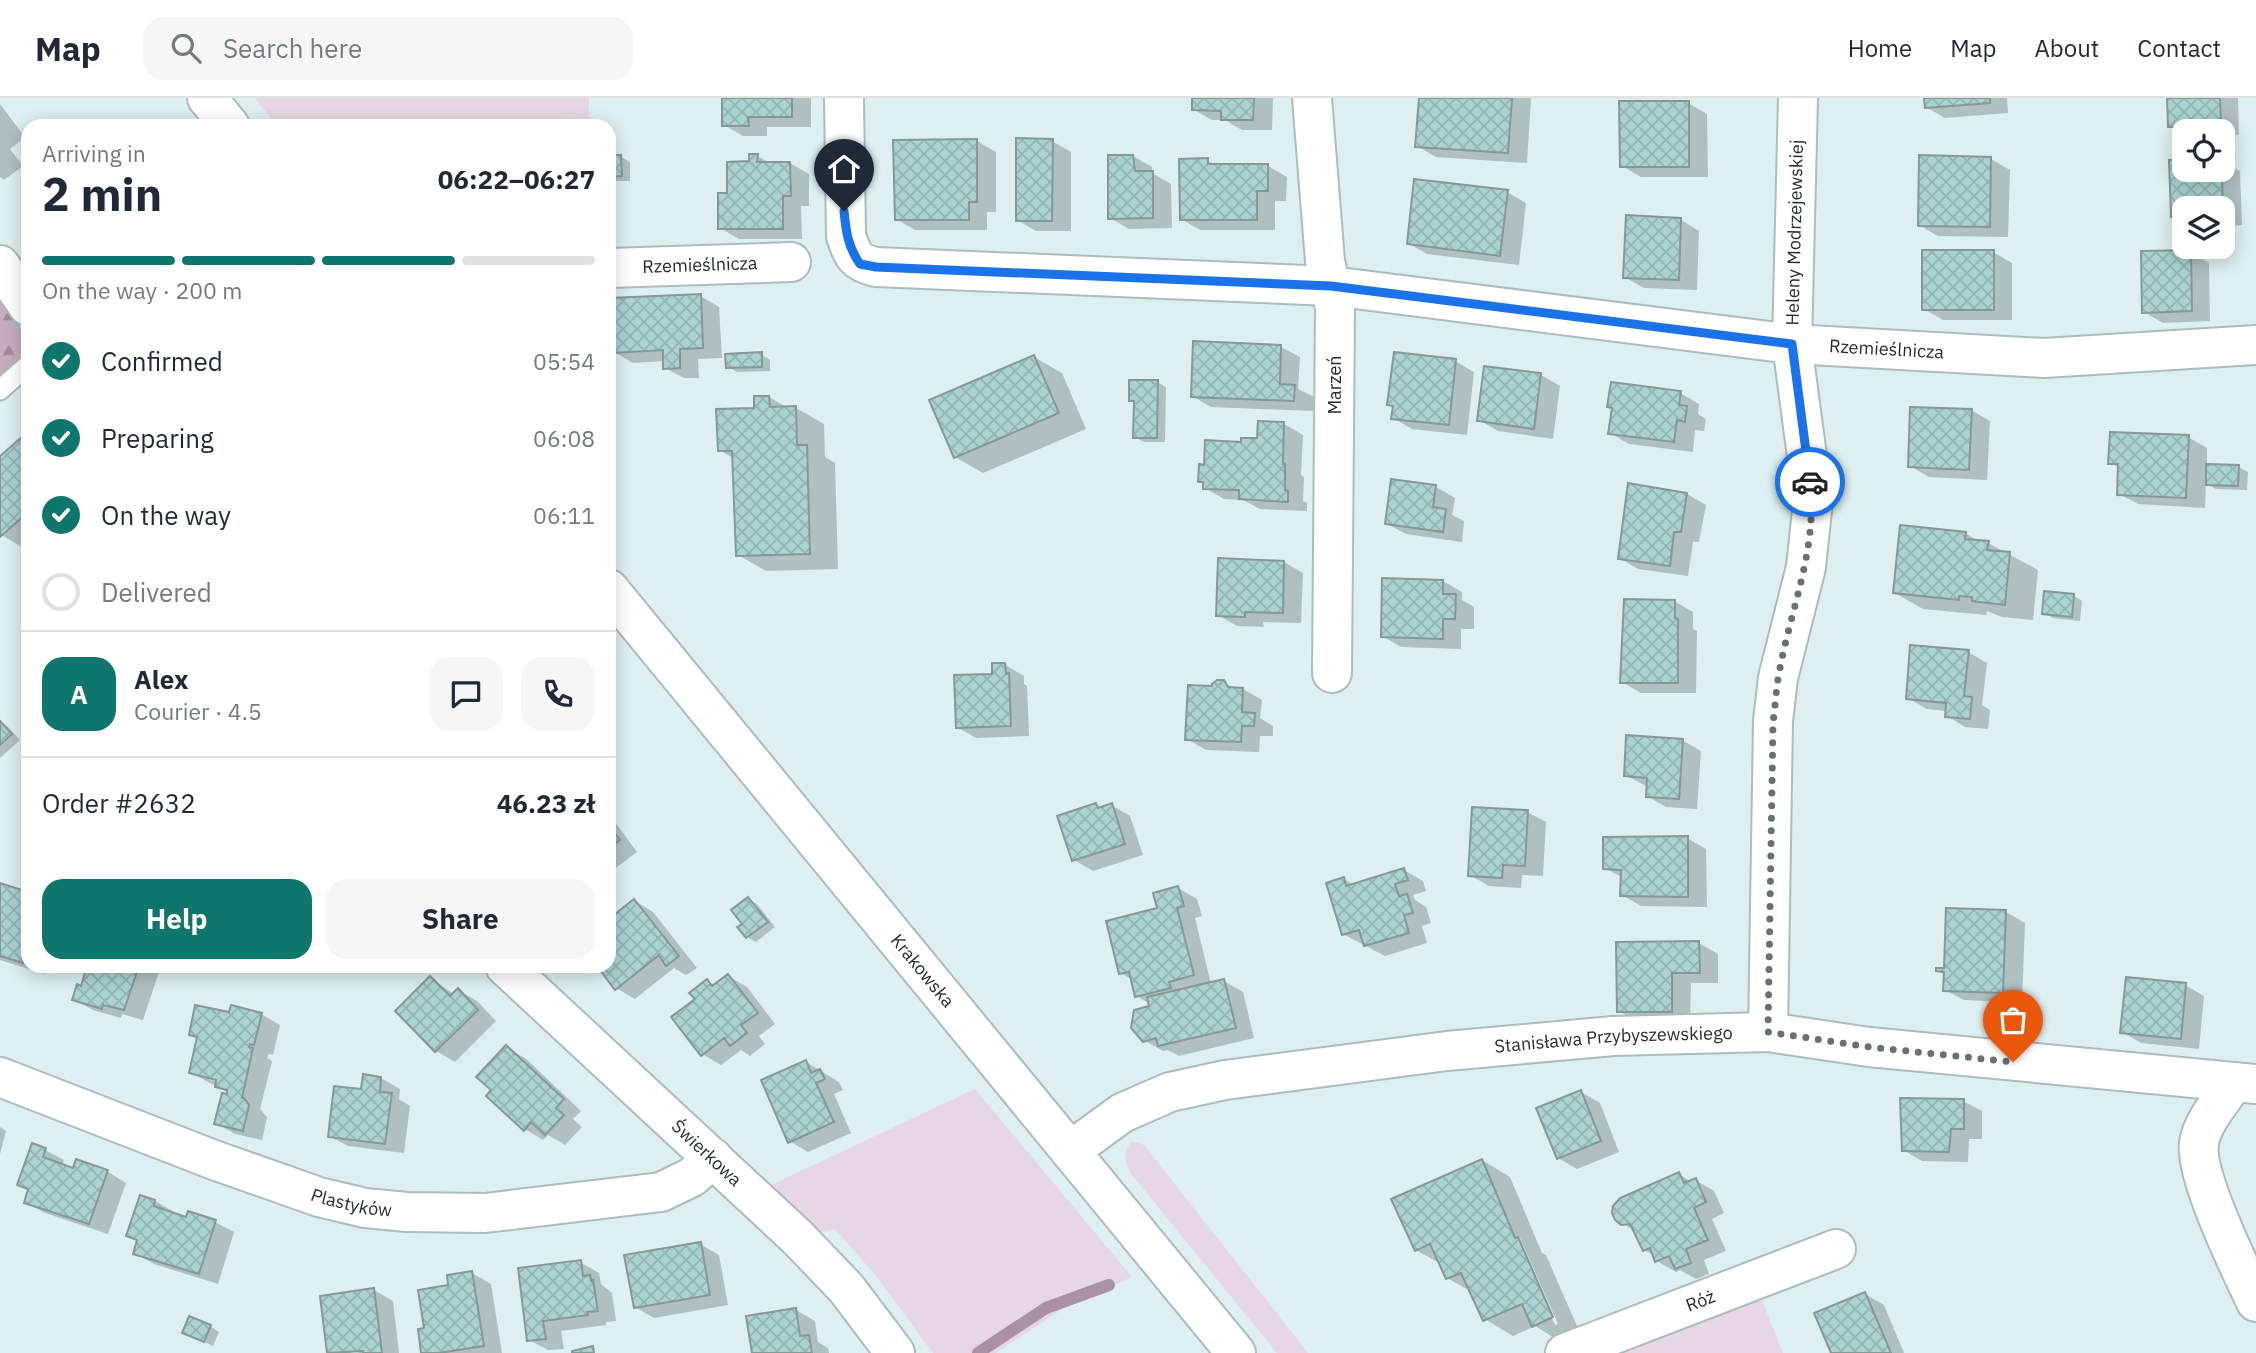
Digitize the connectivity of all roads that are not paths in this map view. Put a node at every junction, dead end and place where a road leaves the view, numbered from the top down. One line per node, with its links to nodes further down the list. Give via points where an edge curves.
1 (207, 98): 5 (street)
2 (844, 98): 9 (street, Rzemieślnicza, via 846,236 860,264)
3 (1312, 98): 9 (street, Marzeń)
4 (1798, 98): 11 (street, Heleny Modrzejewskiej)
5 (224, 119)
6 (791, 262): 8 (street, Rzemieślnicza)
7 (0, 265): 10 (street)
8 (616, 268)
9 (1331, 286): 11 (street, Rzemieślnicza); 16 (street, Marzeń, via 1335,308)
10 (21, 296)
11 (1792, 344): 12 (street, Rzemieślnicza, via 2044,358); 18 (street, Heleny Modrzejewskiej, via 1812,501 1806,567 1778,678 1773,722)
12 (2256, 345)
13 (21, 371): 14 (lane)
14 (0, 390)
15 (616, 598): 21 (street, Krakowska)
16 (1332, 673)
17 (513, 973): 22 (street, Świerkowa)
18 (1768, 1032): 20 (street, Stanisława Przybyszewskiego, via 1882,1049); 21 (street, Stanisława Przybyszewskiego, via 1613,1036 1447,1051 1225,1080 1170,1093 1122,1113)
19 (0, 1077): 22 (street, Plastyków, via 228,1165 365,1208 485,1213 661,1192 692,1177)
20 (2245, 1083): 24 (street, via 2205,1126 2198,1159)
21 (1070, 1151): 26 (street, Krakowska)
22 (713, 1158): 25 (street, Świerkowa, via 846,1288)
23 (1836, 1249): 27 (street, Róż)
24 (2256, 1302)
25 (895, 1353)
26 (1236, 1353)
27 (1565, 1353)

